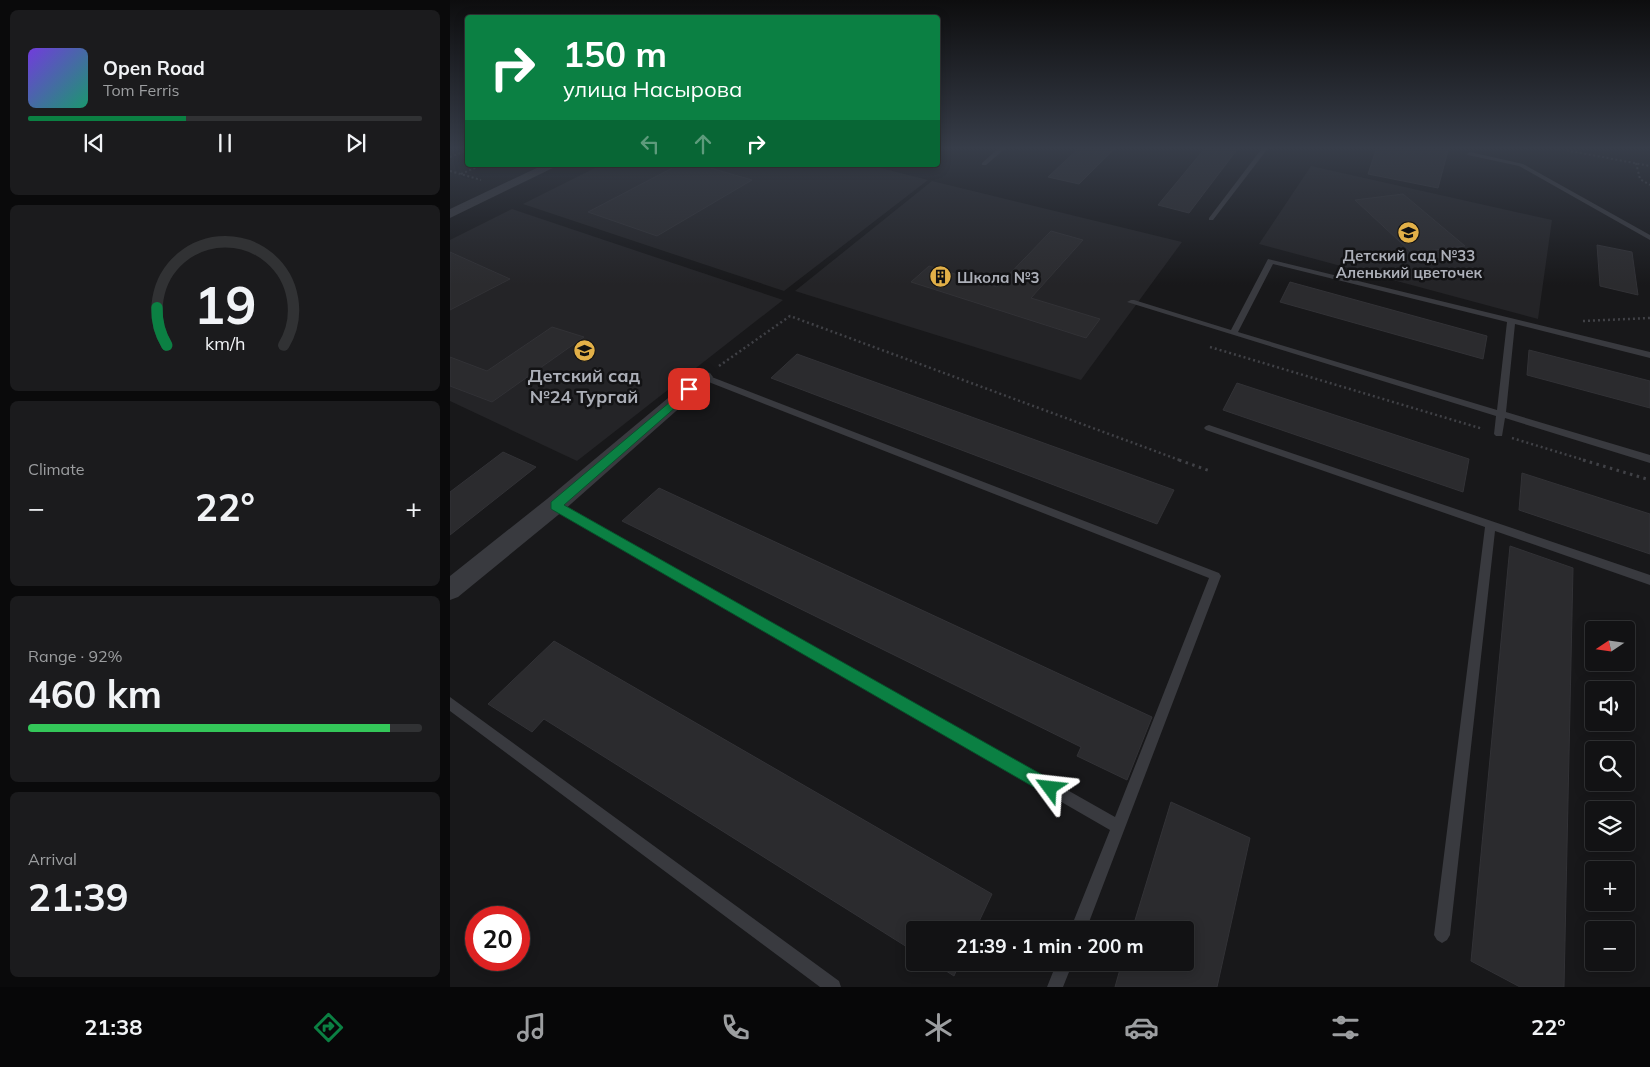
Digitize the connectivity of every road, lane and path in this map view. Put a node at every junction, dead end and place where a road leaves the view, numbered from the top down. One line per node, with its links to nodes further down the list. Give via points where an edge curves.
1 (494, 193): 4 (street)
2 (1231, 193): 5 (lane)
3 (1571, 193): 6 (lane)
4 (450, 214)
5 (1211, 219)
6 (1650, 238)
7 (1131, 302): 11 (lane)
8 (1650, 318): 10 (path)
9 (1511, 321): 11 (lane, via 1271,261); 13 (lane); 15 (lane)
10 (1580, 321)
11 (1233, 332): 15 (lane)
12 (1210, 347): 17 (path)
13 (1650, 355)
14 (704, 376): 19 (path, via 790,316); 21 (street); 26 (lane, via 1215,576)
15 (1501, 414): 17 (lane); 18 (lane)
16 (1209, 428): 22 (lane)
17 (1499, 434): 20 (path)
18 (1650, 459)
19 (1210, 471)
20 (1650, 480)
21 (555, 506): 24 (street); 26 (lane)
22 (1490, 526): 23 (lane); 28 (lane)
23 (1650, 580)
24 (450, 590)
25 (450, 703): 30 (lane)
26 (1118, 827): 27 (lane)
27 (1081, 921)
28 (1442, 935)
29 (1062, 971): 31 (lane)
30 (833, 987)
31 (1056, 987)

